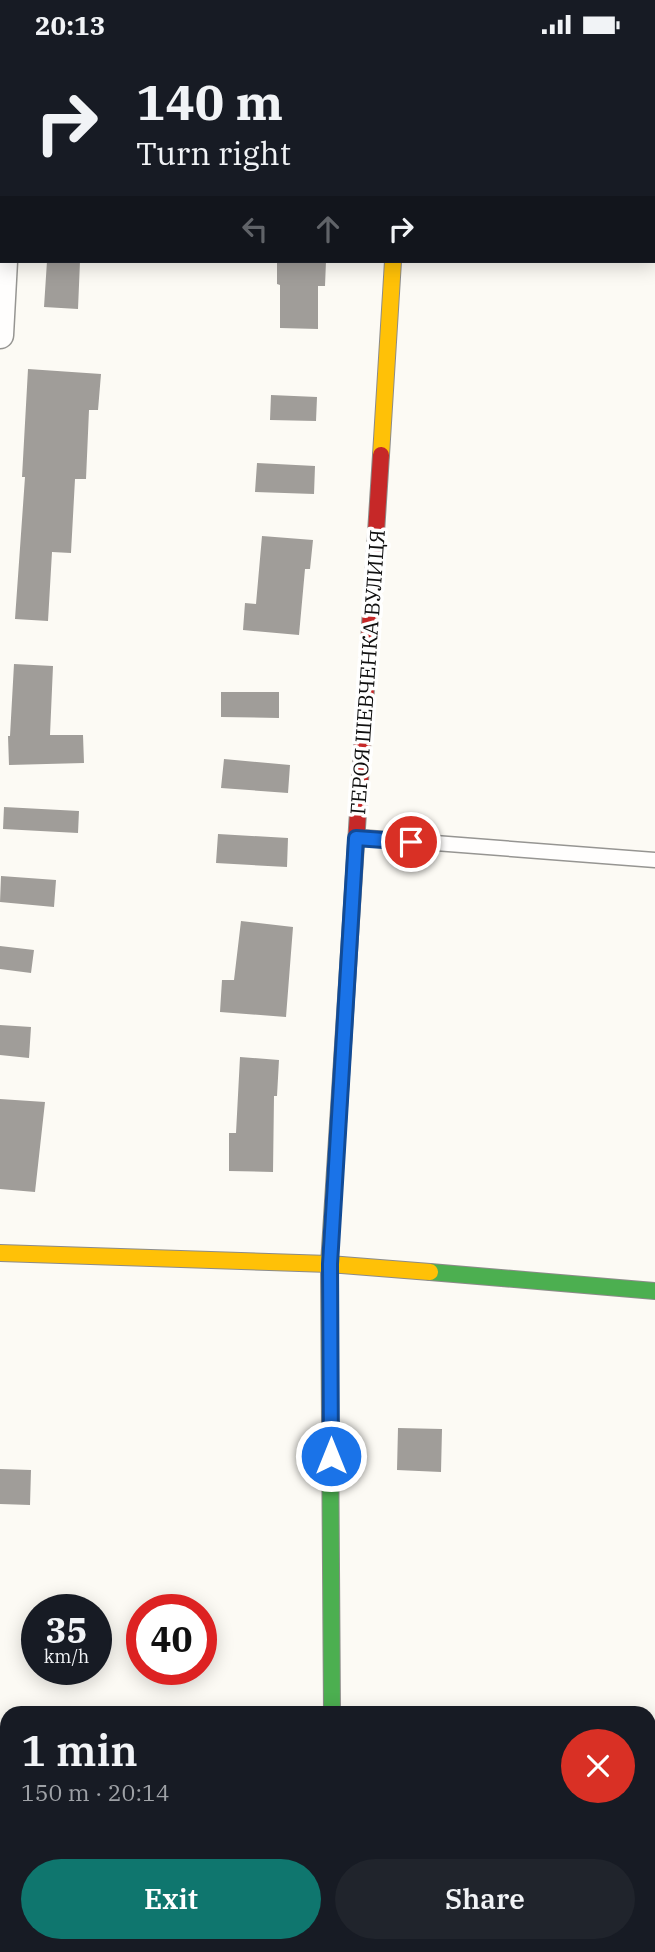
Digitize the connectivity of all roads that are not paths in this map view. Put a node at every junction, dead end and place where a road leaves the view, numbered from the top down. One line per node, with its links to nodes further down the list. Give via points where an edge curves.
1 (4, 263): 3 (street)
2 (393, 263): 4 (street, ГЕРОЯ ШЕВЧЕНКА ВУЛИЦЯ)
3 (0, 335)
4 (356, 838): 5 (lane); 7 (street, ГЕРОЯ ШЕВЧЕНКА ВУЛИЦЯ)
5 (655, 860)
6 (0, 1253): 7 (street)
7 (330, 1264): 8 (street); 9 (street, ГЕРОЯ ШЕВЧЕНКА ВУЛИЦЯ)
8 (655, 1291)
9 (332, 1706)

